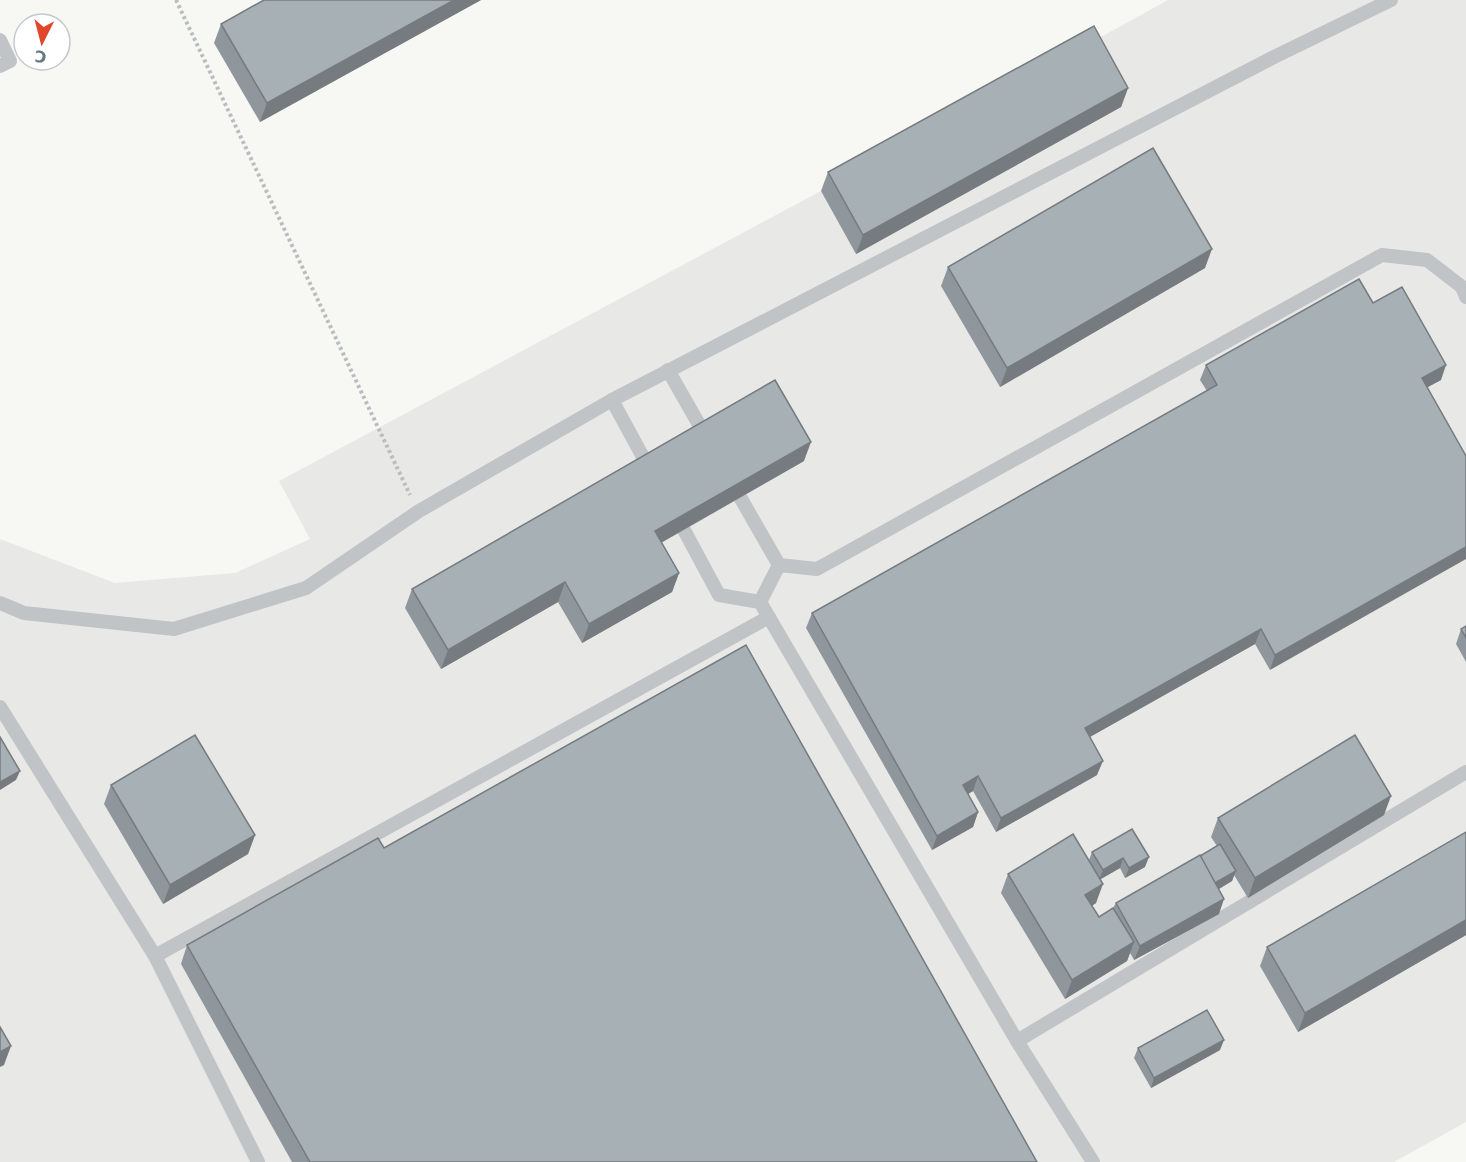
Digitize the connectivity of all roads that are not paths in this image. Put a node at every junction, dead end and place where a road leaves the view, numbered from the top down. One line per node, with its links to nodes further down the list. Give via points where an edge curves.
1 (1391, 0): 5 (lane)
2 (0, 40): 3 (lane, via 10,61)
3 (0, 66)
4 (1465, 290): 11 (lane, via 1427,261 1382,255 817,569)
5 (668, 370): 6 (lane); 7 (lane)
6 (612, 400): 8 (lane); 13 (lane, via 419,511 306,588 174,629 24,613)
7 (705, 435)
8 (649, 468)
9 (740, 497): 11 (lane)
10 (684, 530): 12 (lane, via 719,595)
11 (780, 565): 12 (lane)
12 (760, 602): 14 (lane)
13 (0, 603)
14 (769, 617): 17 (lane); 18 (lane)
15 (0, 707): 17 (lane)
16 (1466, 772): 18 (lane)
17 (155, 956): 19 (lane)
18 (1017, 1041): 20 (lane)
19 (258, 1162)
20 (1093, 1162)

